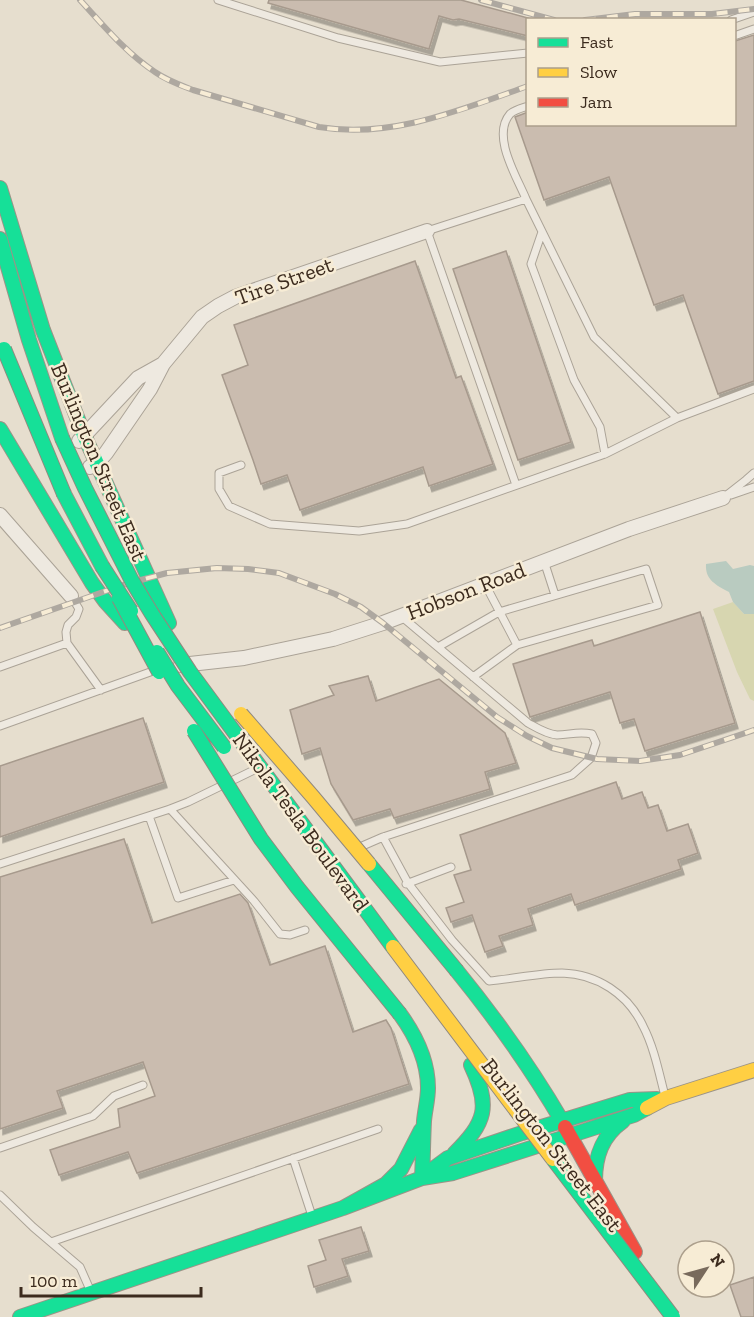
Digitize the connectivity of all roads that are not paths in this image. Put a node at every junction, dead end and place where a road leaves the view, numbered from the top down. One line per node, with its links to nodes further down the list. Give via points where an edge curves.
1 (218, 0): 6 (lane, via 338,38 440,62)
2 (754, 12): 3 (lane)
3 (736, 18)
4 (754, 29): 5 (lane)
5 (736, 36)
6 (526, 53)
7 (526, 107): 9 (lane, via 510,114 502,139)
8 (0, 188): 20 (main road, Burlington Street East, via 43,330)
9 (526, 199): 10 (lane); 11 (lane)
10 (427, 231): 16 (street, Tire Street, via 218,306 202,317); 26 (lane)
11 (542, 232): 18 (lane, via 594,338); 21 (lane, via 531,264 574,380 600,427)
12 (0, 239): 14 (main road)
13 (0, 285): 14 (main road)
14 (25, 341): 30 (main road, Nikola Tesla Boulevard, bridge, via 62,438)
15 (1, 349): 32 (main road, Nikola Tesla Boulevard, bridge, via 44,459)
16 (163, 364): 20 (street, Tire Street, via 138,378); 22 (street, Tire Street, via 150,389)
17 (754, 389): 18 (lane)
18 (677, 418): 21 (lane)
19 (0, 429): 25 (main road, Burlington Street East)
20 (84, 435): 22 (main road, Burlington Street East); 25 (street, Tire Street, via 59,459)
21 (605, 454): 26 (lane)
22 (97, 463): 25 (street, Tire Street, via 64,478); 41 (main road, Burlington Street East)
23 (241, 465): 26 (lane, via 219,473 219,489 229,506 270,524 358,531 407,524)
24 (754, 472): 28 (lane, Hobson Road)
25 (28, 478): 43 (main road, Burlington Street East, via 99,593)
26 (516, 485)
27 (754, 487): 28 (lane)
28 (723, 498): 31 (street, Hobson Road)
29 (0, 515): 35 (street)
30 (110, 536): 69 (main road, bridge, via 160,616 494,1017); 91 (main road, Nikola Tesla Boulevard, bridge, via 132,581 190,672)
31 (544, 561): 33 (street, Hobson Road); 34 (lane)
32 (102, 566): 49 (main road, Nikola Tesla Boulevard, bridge, via 178,686); 70 (main road, bridge, via 169,690 261,838 410,1027 425,1060 428,1087)
33 (485, 584): 36 (lane); 37 (street, Hobson Road)
34 (555, 595): 36 (lane); 39 (lane, via 646,569 658,605)
35 (71, 596): 38 (lane, via 79,609 68,625)
36 (499, 612): 39 (lane); 40 (lane)
37 (401, 616): 40 (lane); 41 (street, Hobson Road, via 333,639 244,658)
38 (67, 643): 42 (lane); 45 (lane)
39 (517, 645): 44 (lane)
40 (438, 647): 44 (lane)
41 (188, 664): 43 (street, Hobson Road); 47 (main road, Burlington Street East)
42 (0, 667)
43 (164, 667): 45 (lane); 47 (main road, Burlington Street East)
44 (473, 677): 52 (lane, via 543,732 592,734 596,743 591,758 572,775)
45 (100, 690): 46 (lane)
46 (0, 726)
47 (219, 728): 48 (main road, Burlington Street East)
48 (252, 771): 50 (lane); 60 (main road, Burlington Street East, via 333,867)
49 (255, 789)
50 (170, 809): 51 (lane); 56 (lane)
51 (149, 816): 54 (lane); 56 (lane, via 178,898)
52 (383, 837): 53 (lane); 57 (lane)
53 (354, 851)
54 (0, 864)
55 (451, 867): 57 (lane)
56 (234, 880): 61 (lane, via 280,934)
57 (408, 883): 58 (lane); 66 (lane, via 489,981 560,973 593,979 612,989 643,1024)
58 (381, 896)
59 (374, 901): 60 (lane)
60 (360, 911): 62 (main road, Burlington Street East)
61 (305, 930)
62 (417, 984): 63 (main road, Burlington Street East); 72 (main road, Burlington Street East, via 452,1018)
63 (465, 1063): 67 (main road); 74 (main road, Burlington Street East); 80 (main road, via 479,1080 484,1095 482,1116 468,1141)
64 (754, 1070): 66 (main road)
65 (143, 1085): 77 (lane, via 114,1096 93,1116)
66 (666, 1098): 68 (main road); 69 (main road, via 630,1100)
67 (494, 1107)
68 (634, 1115): 75 (main road); 83 (main road, via 607,1135 596,1159)
69 (562, 1121): 72 (main road); 75 (main road)
70 (424, 1124): 82 (main road); 85 (main road, via 401,1169 386,1184)
71 (508, 1126): 81 (main road)
72 (540, 1128): 74 (main road); 76 (main road, Burlington Street East)
73 (378, 1129): 79 (lane)
74 (522, 1133): 78 (main road, Burlington Street East); 80 (main road)
75 (570, 1136): 76 (main road); 83 (main road)
76 (551, 1142): 78 (main road); 88 (main road, Burlington Street East)
77 (0, 1148)
78 (533, 1148): 82 (main road, via 453,1173); 91 (main road, Burlington Street East, via 639,1287)
79 (292, 1158): 86 (lane); 87 (lane)
80 (448, 1158): 82 (main road)
81 (536, 1164)
82 (422, 1178): 85 (main road)
83 (595, 1181): 88 (main road)
84 (0, 1195): 87 (lane)
85 (343, 1208): 86 (main road)
86 (313, 1218): 89 (main road)
87 (51, 1242): 89 (lane, via 80,1267)
88 (635, 1252): 91 (main road, Burlington Street East)
89 (92, 1293): 90 (main road)
90 (23, 1317)
91 (671, 1317)

